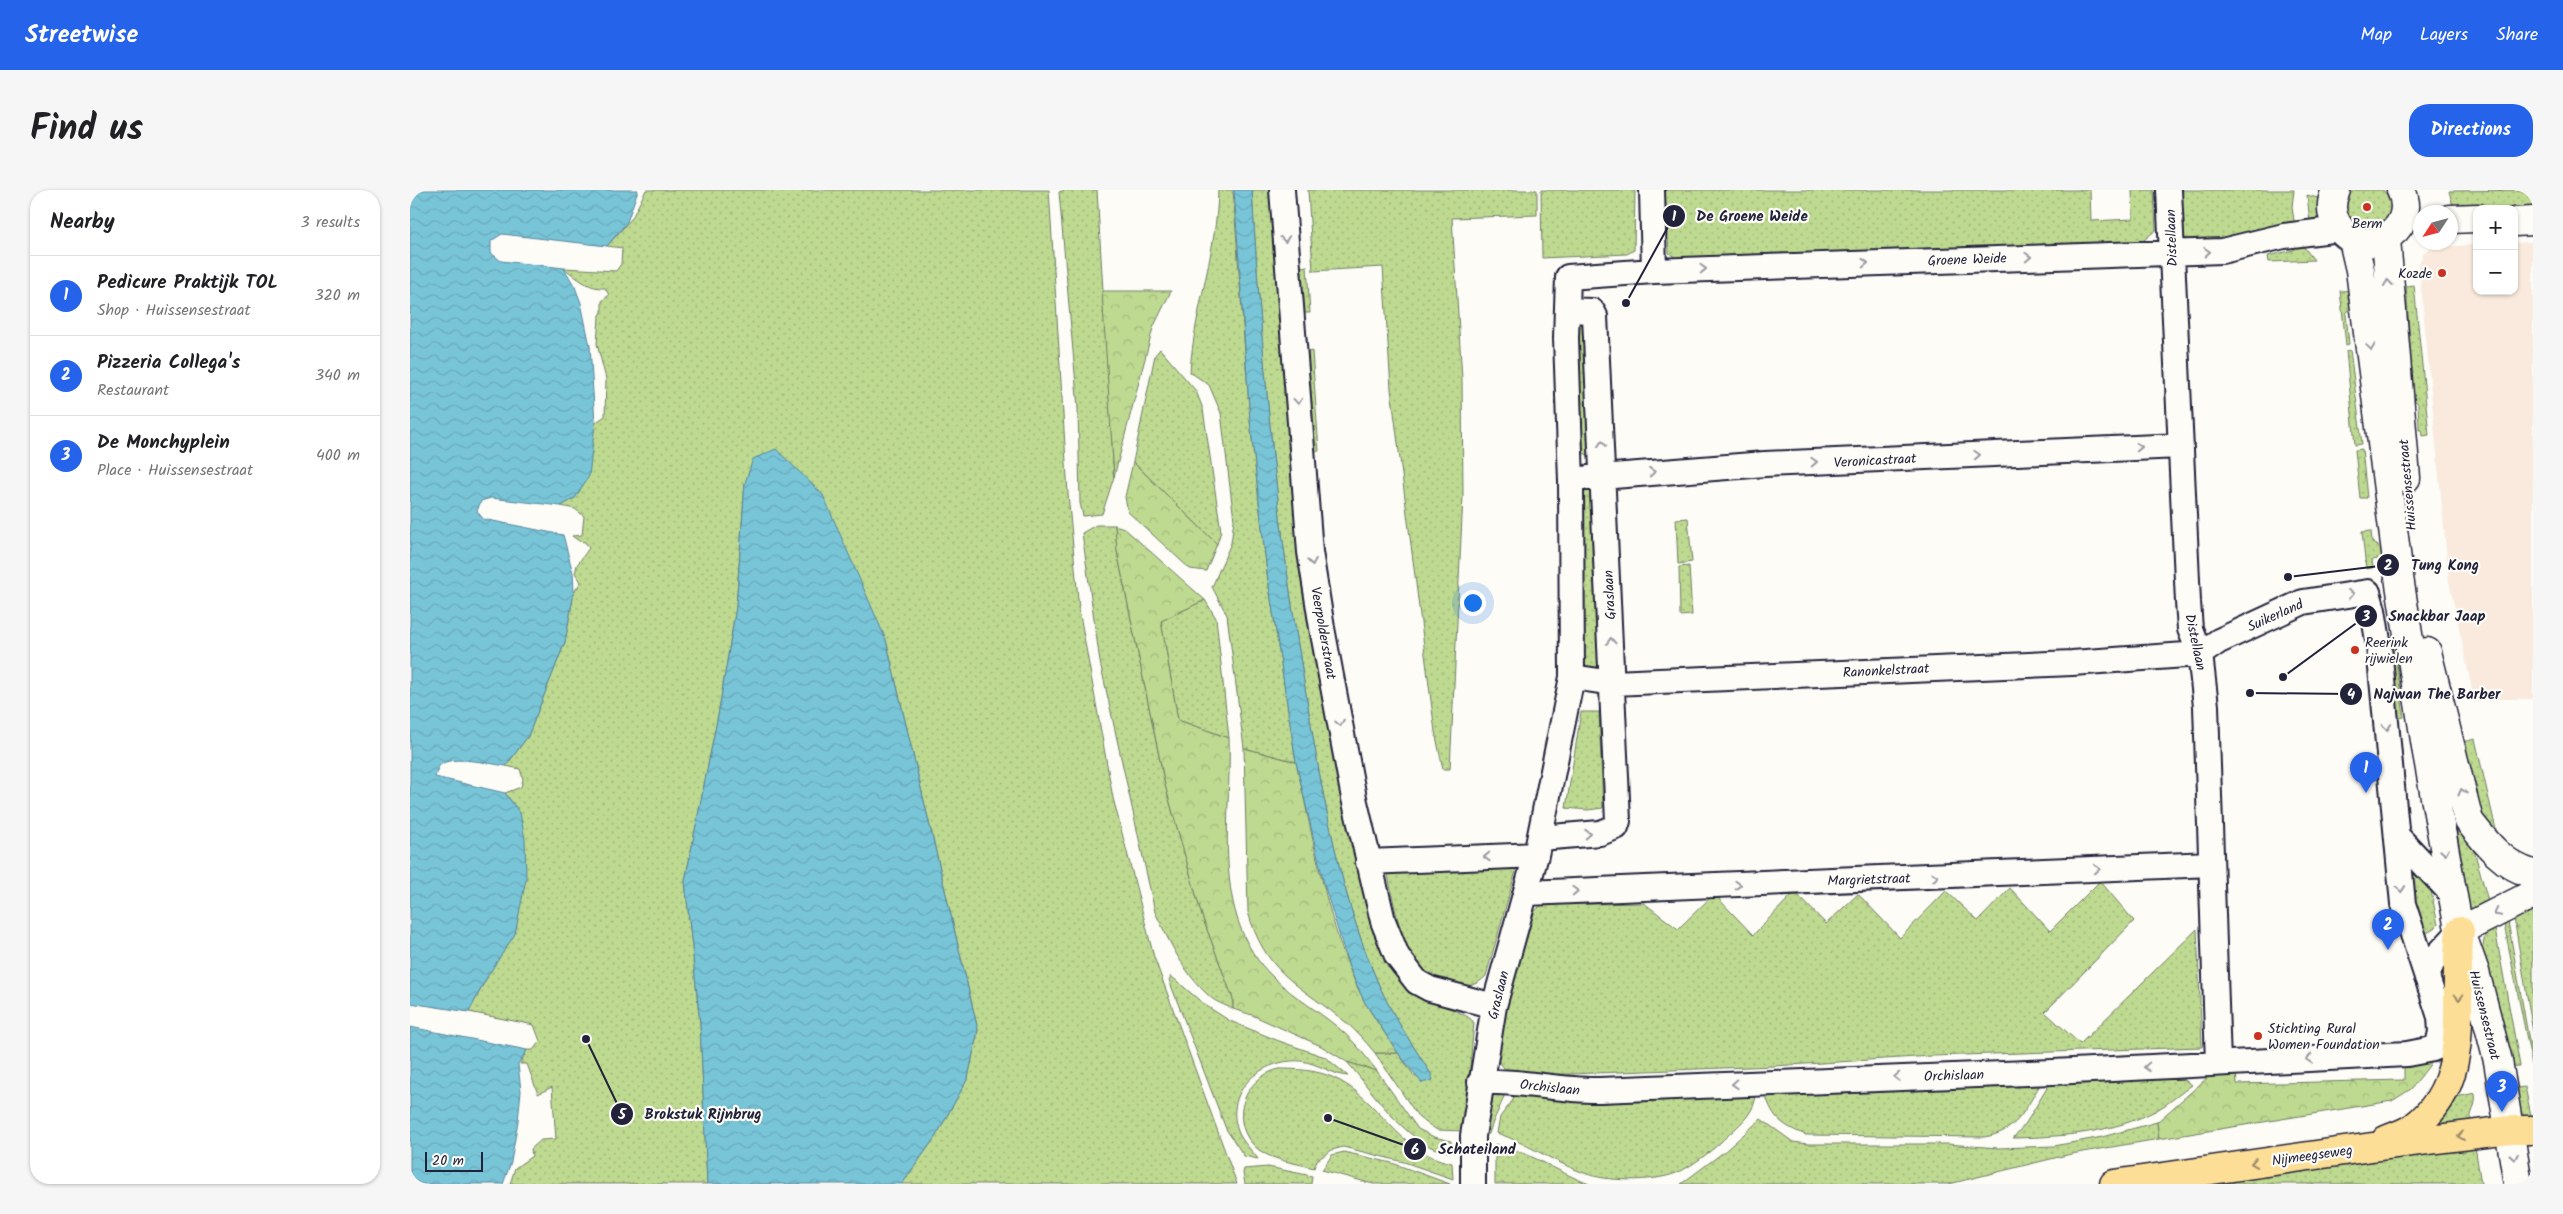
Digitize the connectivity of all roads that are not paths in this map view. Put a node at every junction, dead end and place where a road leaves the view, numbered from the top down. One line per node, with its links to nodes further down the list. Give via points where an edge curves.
1 (1282, 190): 24 (street, Veerpolderstraat, one-way to 24, via 1310,552 1327,657)
2 (1652, 190): 13 (street)
3 (2169, 190): 12 (street, Distellaan)
4 (2401, 190): 10 (street, Huissensestraat, via 2405,204)
5 (2333, 191): 11 (street, Huissensestraat, via 2332,211)
6 (2473, 218): 7 (street)
7 (2458, 219)
8 (2533, 221): 9 (street)
9 (2518, 222)
10 (2403, 227): 11 (street, via 2370,243); 26 (street, Huissensestraat, one-way to 10, via 2507,862 2469,820 2425,642 2416,582 2386,268)
11 (2346, 234): 12 (street, Groene Weide, one-way to 11, via 2222,251 2292,235); 28 (street, Huissensestraat, one-way to 28, via 2362,283 2400,584)
12 (2171, 254): 13 (street, Groene Weide, one-way to 12); 16 (street, Distellaan)
13 (1654, 271): 14 (street, Groene Weide)
14 (1592, 275): 15 (street, Graslaan, via 1568,277)
15 (1568, 310): 17 (street, Graslaan, one-way to 15, via 1595,316 1592,311); 18 (street, Graslaan, via 1566,338)
16 (2180, 446): 17 (street, Veronicastraat, one-way to 16, via 1765,464); 19 (street, Distellaan, via 2190,628)
17 (1603, 476): 18 (street, Veronicastraat); 21 (street, Graslaan, one-way to 17)
18 (1572, 481): 20 (street, Graslaan)
19 (2200, 654): 21 (street, Ranonkelstraat, via 2072,663); 22 (street, Suikerland, one-way to 22, via 2228,637 2316,598 2368,592 2379,647); 25 (street, Distellaan, via 2206,706)
20 (1572, 677): 21 (street, Ranonkelstraat); 23 (street, Graslaan)
21 (1613, 683): 23 (street, Graslaan, one-way to 21, via 1616,827)
22 (2397, 836): 28 (street); 31 (street, one-way to 31, via 2402,904)
23 (1538, 847): 24 (street, Graslaan, one-way to 24); 27 (street, Graslaan)
24 (1368, 862): 32 (street, Veerpolderstraat, via 1390,940 1402,965 1417,982 1430,989)
25 (2212, 864): 27 (street, Margrietstraat, one-way to 25); 33 (street, Distellaan)
26 (2533, 874)
27 (1527, 893): 32 (street, Graslaan)
28 (2452, 894): 30 (street, Huissensestraat)
29 (2533, 894): 30 (street, one-way to 30)
30 (2460, 931): 31 (street, via 2433,960); 35 (street, Huissensestraat); 36 (main road, one-way to 36, via 2455,1064 2443,1096 2413,1128)
31 (2427, 978): 33 (street, Orchislaan, one-way to 33, via 2440,1017 2441,1032 2438,1045 2428,1051)
32 (1494, 1006): 34 (street, Graslaan)
33 (2218, 1063): 34 (street, Orchislaan, one-way to 34, via 1600,1090)
34 (1480, 1082): 37 (street, Graslaan, via 1473,1136)
35 (2521, 1130): 36 (main road, Nijmeegseweg, one-way to 36); 39 (street, Huissensestraat, one-way to 39)
36 (2372, 1147): 38 (main road, Nijmeegseweg, one-way to 38)
37 (1474, 1184)
38 (2114, 1184)
39 (2518, 1184)

